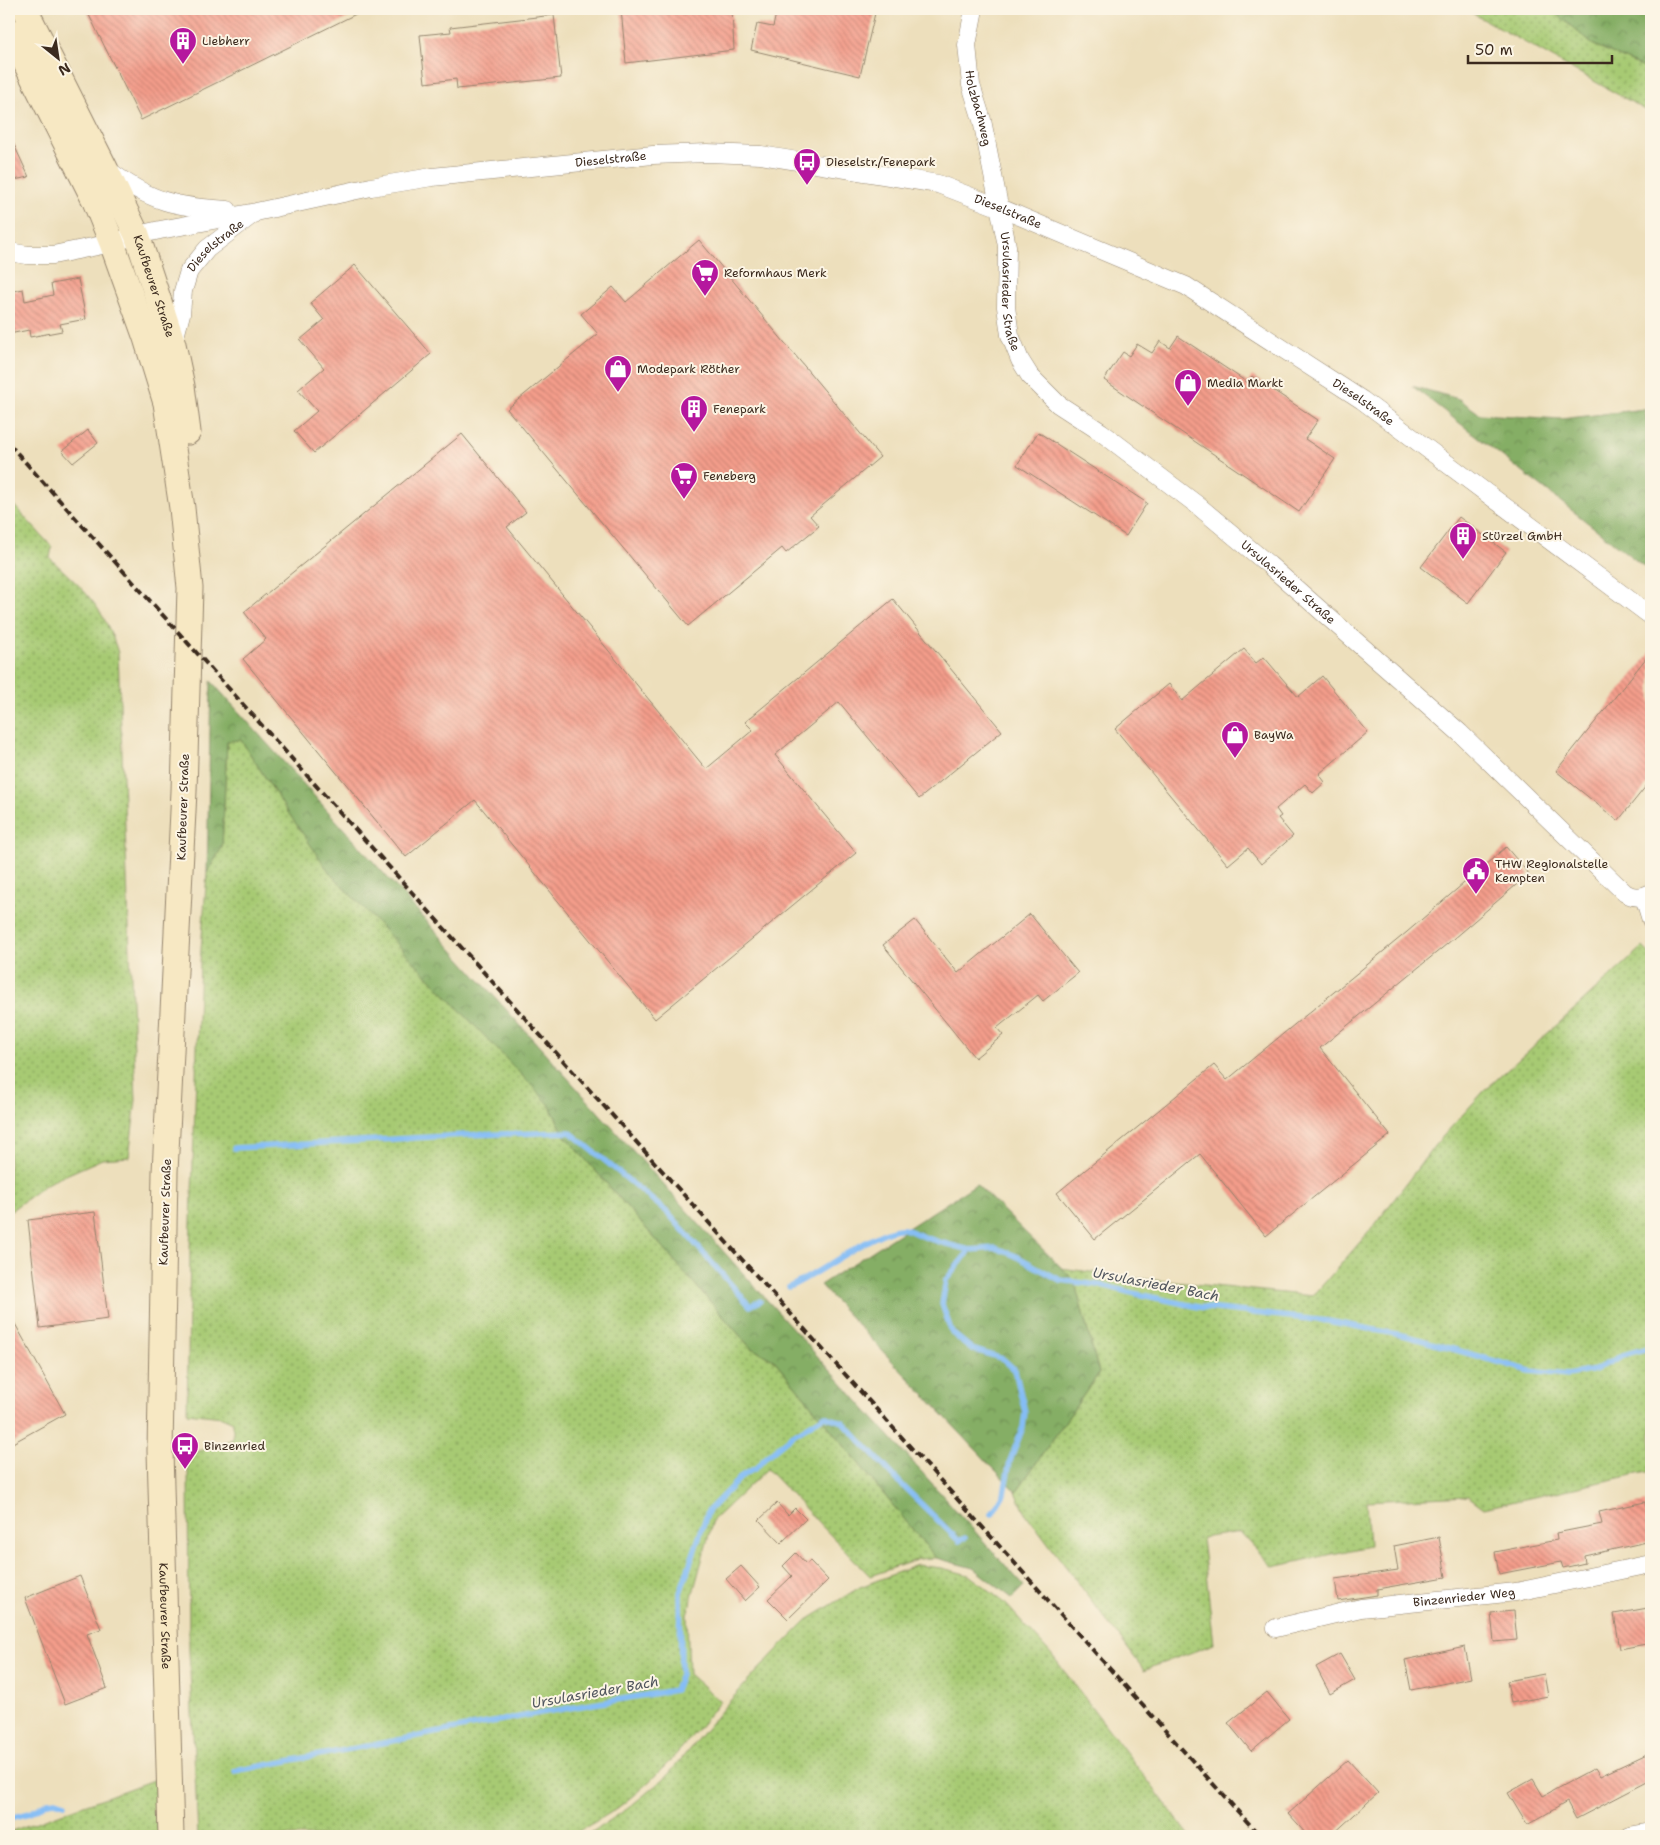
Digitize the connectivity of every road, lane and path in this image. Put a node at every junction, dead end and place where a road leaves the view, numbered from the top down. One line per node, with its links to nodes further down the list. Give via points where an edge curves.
1 (25, 9): 4 (main road, Kaufbeurer Straße)
2 (974, 9): 5 (street, Holzbachweg, via 967,45 971,85 982,120)
3 (9, 30): 8 (main road, Kaufbeurer Straße)
4 (106, 168): 6 (street, Dieselstraße, via 129,185 164,202 190,208); 7 (main road, Kaufbeurer Straße)
5 (998, 207): 6 (street, Dieselstraße, via 938,184 761,155 707,153 653,155 432,177); 12 (street, Dieselstraße, via 1186,286 1362,400); 13 (street, Ursulasrieder Straße, via 1007,246 1006,307 1010,335 1030,376 1058,404 1196,504 1269,566 1460,733 1625,893 1633,897)
6 (256, 212): 7 (street, Dieselstraße); 10 (street, Dieselstraße, via 207,249 189,271)
7 (136, 235): 8 (street, Dieselstraße); 10 (main road, Kaufbeurer Straße)
8 (112, 243): 9 (street, Dieselstraße, via 52,255); 11 (main road, Kaufbeurer Straße, via 166,403)
9 (9, 252)
10 (173, 344): 11 (main road, Kaufbeurer Straße, via 182,386 198,515)
11 (190, 588): 18 (main road, Kaufbeurer Straße, via 165,1172 160,1451)
12 (1651, 616)
13 (1648, 895): 14 (street, Ursulasrieder Straße)
14 (1651, 920)
15 (1651, 1564): 16 (street, Binzenrieder Weg, via 1516,1592 1361,1608)
16 (1276, 1628)
17 (1651, 1832): 19 (street)
18 (171, 1836)
19 (1629, 1836)

